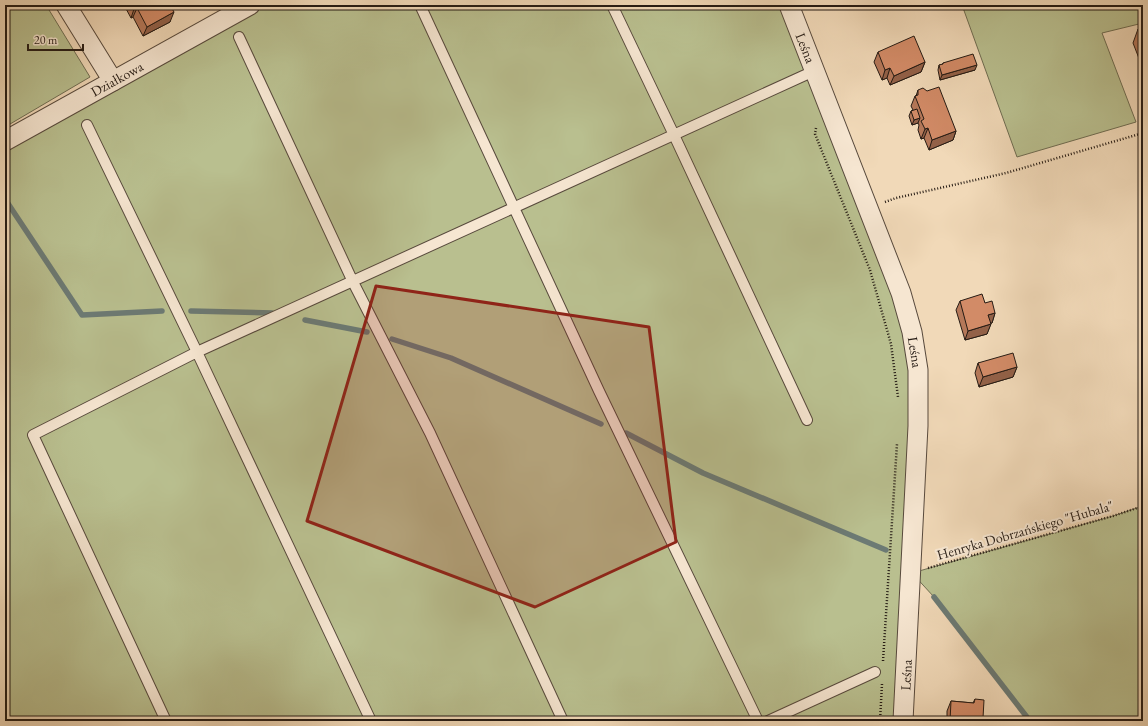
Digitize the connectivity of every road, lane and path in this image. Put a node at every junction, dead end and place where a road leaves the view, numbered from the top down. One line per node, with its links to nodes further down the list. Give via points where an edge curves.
1 (66, 5): 8 (street)
2 (250, 5): 8 (street, Działkowa)
3 (420, 5): 15 (lane)
4 (612, 5): 12 (lane)
5 (789, 5): 7 (street, Leśna)
6 (239, 37): 16 (lane)
7 (814, 71): 12 (lane); 14 (street, Leśna)
8 (113, 81): 13 (street, Działkowa)
9 (816, 122): 18 (path, via 815,134 870,270 891,344)
10 (87, 125): 17 (lane)
11 (1143, 133): 14 (path, via 1006,173 896,198)
12 (674, 135): 15 (lane); 19 (lane)
13 (5, 142)
14 (868, 207): 22 (street, Leśna, via 901,293 912,332 918,370)
15 (513, 208): 16 (lane); 28 (lane)
16 (353, 282): 17 (lane); 27 (lane, via 430,433)
17 (197, 352): 25 (lane, via 33,435); 26 (lane)
18 (898, 401)
19 (807, 420)
20 (897, 439): 23 (path)
21 (1143, 506): 22 (path, Henryka Dobrzańskiego "Hubala")
22 (912, 573): 31 (street, Leśna)
23 (883, 665)
24 (879, 676): 29 (lane); 30 (path)
25 (166, 721)
26 (371, 721)
27 (563, 721)
28 (758, 721)
29 (768, 721)
30 (880, 721)
31 (903, 721)

